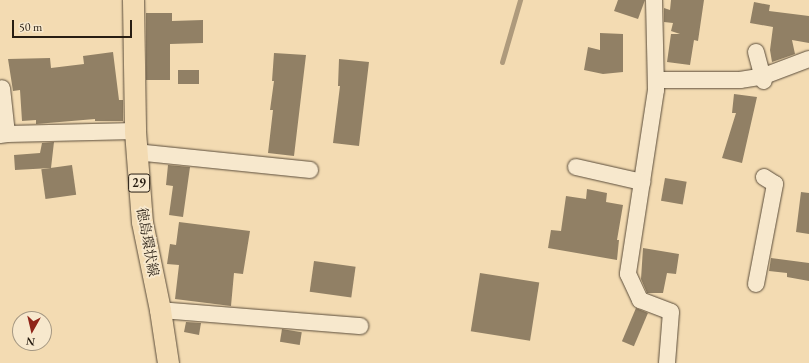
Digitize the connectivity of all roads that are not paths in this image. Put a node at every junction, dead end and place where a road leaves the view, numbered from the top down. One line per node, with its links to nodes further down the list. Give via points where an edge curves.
1 (133, 0): 8 (main road, 徳島環状線 / 29)
2 (654, 0): 6 (street)
3 (756, 52): 5 (street)
4 (809, 58): 5 (street)
5 (764, 78): 6 (street, via 716,84 691,78)
6 (656, 80): 14 (street, via 653,144)
7 (2, 88): 9 (street)
8 (134, 131): 9 (street); 10 (main road, 徳島環状線 / 29)
9 (4, 134)
10 (136, 152): 12 (street); 16 (main road, 徳島環状線 / 29, via 142,222)
11 (576, 167): 14 (street)
12 (310, 170)
13 (764, 177): 15 (street, via 775,184)
14 (642, 182): 19 (street, via 628,274 640,300 671,312)
15 (756, 284)
16 (160, 310): 17 (street); 18 (main road, 徳島環状線 / 29)
17 (360, 326)
18 (168, 363)
19 (667, 363)

